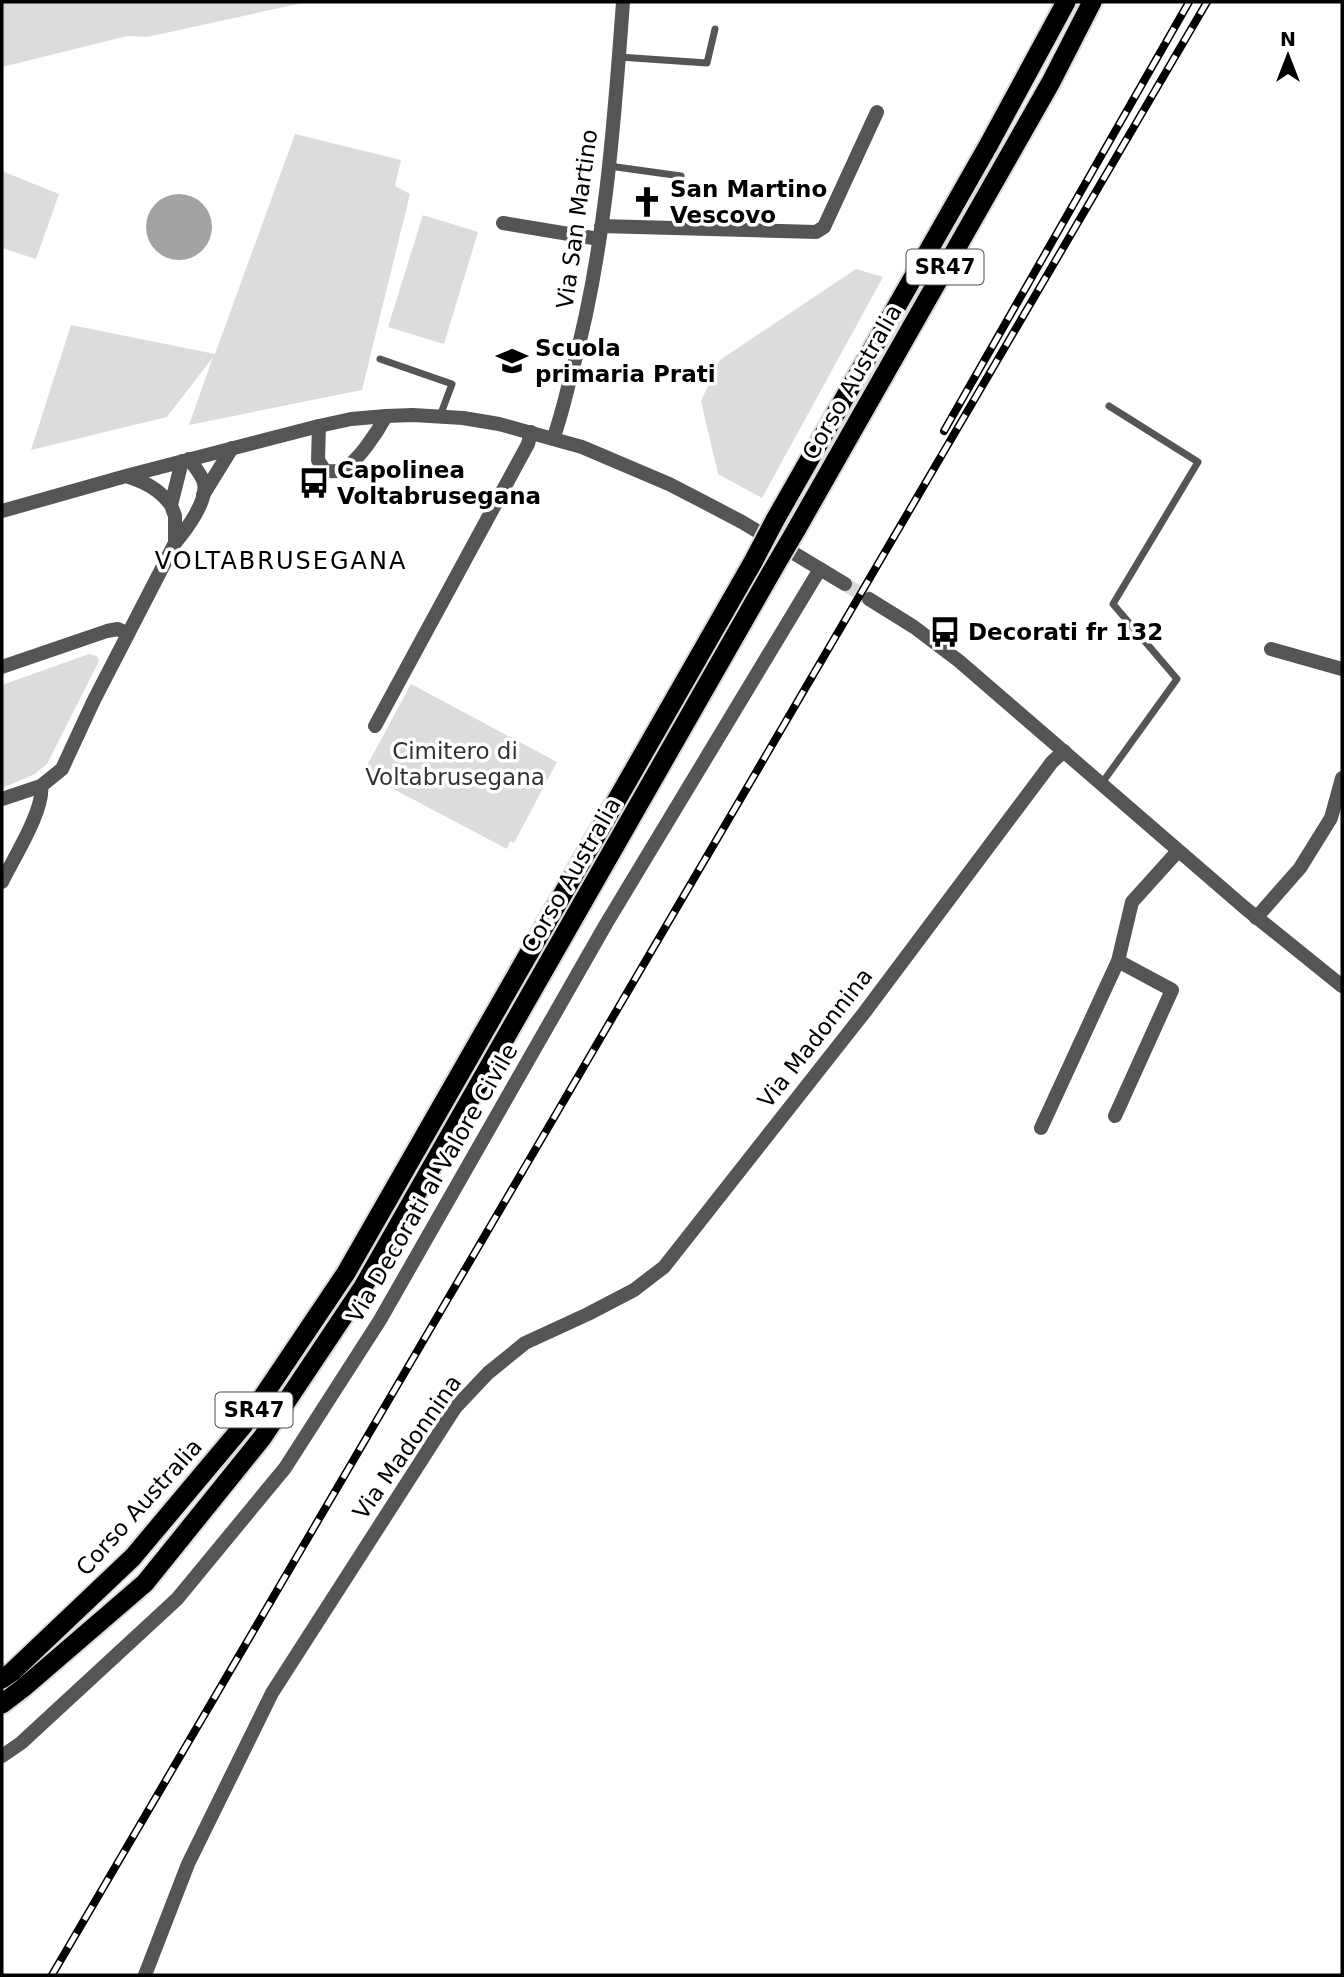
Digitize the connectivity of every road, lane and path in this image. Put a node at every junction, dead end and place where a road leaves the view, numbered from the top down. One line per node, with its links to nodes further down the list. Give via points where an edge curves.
1 (622, 2): 5 (street, Via San Martino)
2 (1066, 2): 45 (highway, Corso Australia / SR47, bridge, via 753,562 346,1273 243,1426 133,1557)
3 (1092, 2): 46 (highway, Corso Australia / SR47, bridge, via 1051,82 370,1275 262,1438 145,1583)
4 (715, 29): 5 (lane, via 707,63)
5 (619, 57): 7 (street, Via San Martino)
6 (877, 111): 10 (street, via 824,227 816,232)
7 (609, 166): 8 (lane); 10 (street, Via San Martino)
8 (681, 176)
9 (503, 223): 10 (street)
10 (600, 233): 17 (street, Via San Martino, via 583,333)
11 (380, 359): 14 (lane, via 452,384)
12 (1109, 406): 35 (lane, via 1198,462 1112,604 1177,679)
13 (386, 416): 14 (street); 15 (street); 15 (street, via 365,448 339,471 325,471 318,460)
14 (440, 417): 16 (street)
15 (319, 426): 18 (street)
16 (531, 432): 17 (street); 32 (street)
17 (553, 439): 25 (street, via 669,484)
18 (232, 448): 19 (street); 21 (street)
19 (185, 460): 20 (street); 21 (street, via 204,483); 22 (street)
20 (126, 476): 22 (street, via 148,484); 23 (street)
21 (204, 495): 24 (street)
22 (171, 505): 24 (street)
23 (4, 507)
24 (175, 543): 28 (street)
25 (820, 569): 26 (street); 47 (street, Via Decorati al Valore Civile, via 606,924 380,1320 285,1468 177,1599)
26 (845, 583)
27 (869, 599): 33 (street, via 959,662)
28 (128, 634): 30 (street, via 118,629 107,631); 36 (street, via 62,769)
29 (1272, 649): 31 (street)
30 (2, 667)
31 (1342, 669)
32 (375, 726)
33 (1064, 751): 35 (street); 48 (street, Via Madonnina, via 664,1267 635,1290 525,1343 488,1373 456,1408 272,1693 188,1864)
34 (1342, 778): 40 (street, via 1331,818 1300,868)
35 (1102, 783): 38 (street)
36 (41, 786): 37 (street); 39 (street, via 38,810)
37 (2, 799)
38 (1178, 851): 40 (street); 41 (street, via 1132,902)
39 (2, 882)
40 (1256, 918): 42 (street)
41 (1118, 961): 43 (street, via 1172,990); 44 (street)
42 (1342, 986)
43 (1115, 1116)
44 (1041, 1128)
45 (2, 1679)
46 (2, 1704)
47 (2, 1756)
48 (145, 1975)

